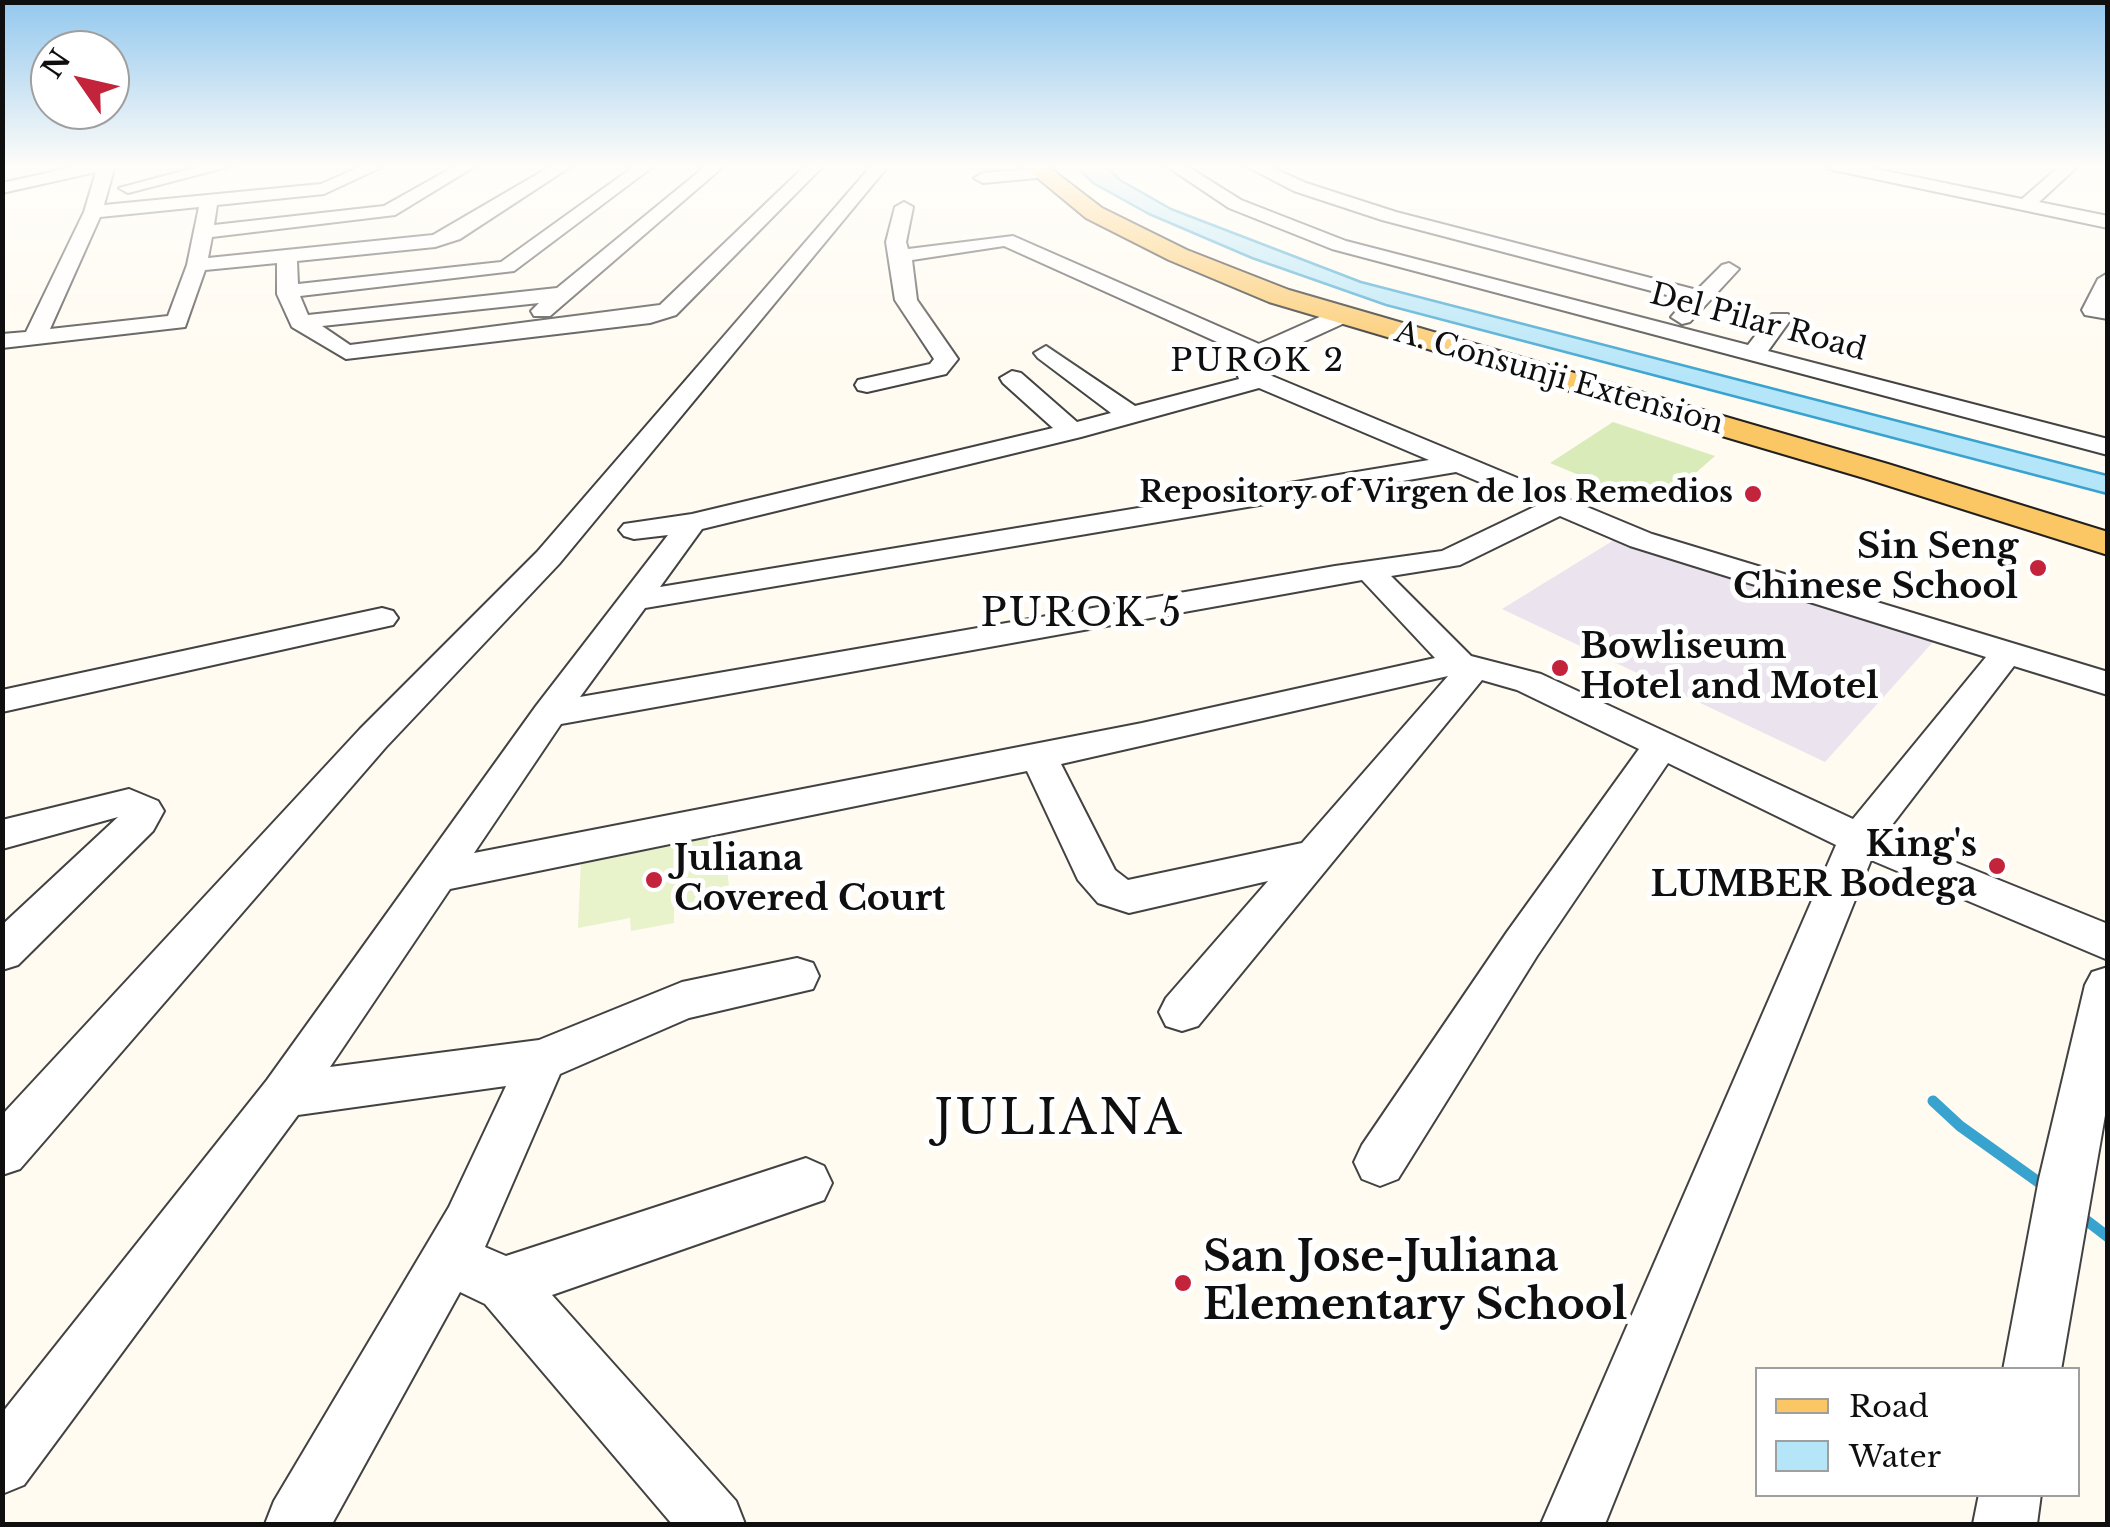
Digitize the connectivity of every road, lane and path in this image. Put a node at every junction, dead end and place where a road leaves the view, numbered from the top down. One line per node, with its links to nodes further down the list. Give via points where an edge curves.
1 (81, 236): 27 (street)
2 (203, 236): 15 (street)
3 (450, 236): 14 (street)
4 (629, 236): 12 (street)
5 (743, 236): 25 (street, via 668,310)
6 (818, 236): 63 (street, via 548,558 373,738)
7 (897, 236): 13 (street)
8 (1141, 236): 22 (main road, A. Consunji Extension)
9 (1315, 236): 26 (street, Del Pilar Road)
10 (1467, 236): 20 (street)
11 (550, 237): 12 (street); 18 (street, via 507,267)
12 (622, 242): 19 (street)
13 (901, 256): 31 (street, via 1008,240); 33 (street, via 906,300 946,359 938,368)
14 (286, 258): 15 (street); 18 (street)
15 (197, 265): 27 (street, via 177,322)
16 (1729, 269): 20 (street)
17 (2108, 279): 21 (street, via 2093,310)
18 (288, 291): 24 (street)
19 (559, 294): 24 (street); 25 (street)
20 (1699, 297): 26 (street)
21 (2108, 313)
22 (1341, 316): 31 (street, via 1300,332); 41 (main road, A. Consunji Extension)
23 (1780, 319): 30 (street)
24 (300, 322): 25 (street, via 346,352)
25 (522, 330)
26 (1668, 334): 30 (street, Del Pilar Road)
27 (36, 337): 28 (street)
28 (2, 340)
29 (1046, 353): 34 (street)
30 (1752, 356): 36 (street, Del Pilar Road)
31 (1259, 367): 34 (street); 37 (street)
32 (1012, 378): 35 (street)
33 (867, 384)
34 (1132, 416): 35 (street)
35 (1072, 431): 39 (street)
36 (2108, 447)
37 (1455, 464): 38 (street); 43 (street)
38 (1556, 507): 42 (street, via 1449,559); 45 (street, via 1642,540)
39 (692, 523): 40 (street); 43 (street)
40 (634, 530)
41 (2108, 544)
42 (1372, 572): 46 (street); 49 (street)
43 (636, 600): 49 (street)
44 (382, 618): 48 (street)
45 (2008, 652): 47 (street); 53 (street)
46 (1467, 665): 50 (street, via 1529,682); 51 (street); 54 (street)
47 (2108, 684)
48 (2, 700)
49 (550, 714): 55 (street)
50 (1660, 747): 53 (street); 64 (street)
51 (1038, 754): 54 (street, via 1100,880 1113,892 1129,897); 55 (street)
52 (2, 835): 57 (street, via 114,804 144,811)
53 (1859, 839): 56 (street); 73 (street)
54 (1317, 854): 60 (street)
55 (438, 876): 62 (street)
56 (2108, 943)
57 (2, 953)
58 (797, 976): 61 (street, via 682,1001)
59 (2108, 985): 68 (street)
60 (1182, 1012)
61 (542, 1060): 62 (street); 66 (street)
62 (284, 1095): 69 (street)
63 (2, 1152)
64 (1380, 1162)
65 (806, 1183): 67 (street)
66 (449, 1259): 67 (street); 71 (street)
67 (505, 1284): 72 (street)
68 (2033, 1367)
69 (2, 1463)
70 (2010, 1497): 74 (street)
71 (298, 1524)
72 (713, 1524)
73 (1573, 1524)
74 (2005, 1524)

